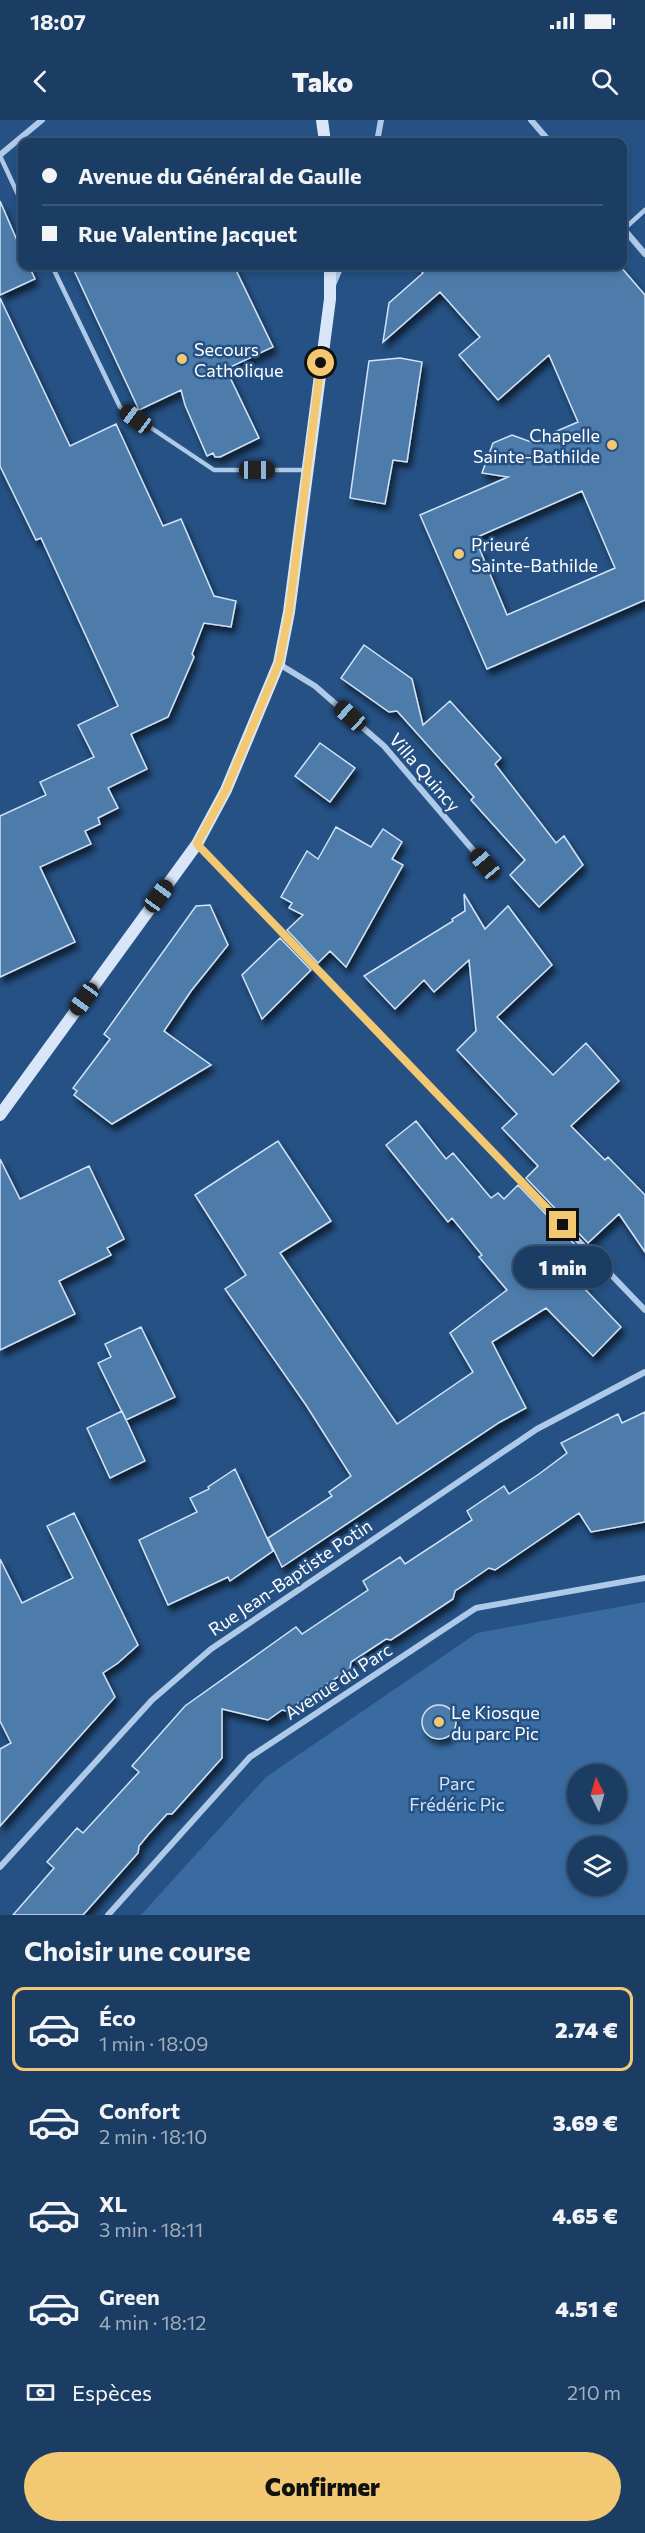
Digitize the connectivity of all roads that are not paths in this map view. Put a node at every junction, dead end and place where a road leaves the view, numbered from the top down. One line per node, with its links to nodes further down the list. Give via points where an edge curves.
1 (42, 120): 5 (street)
2 (322, 120): 6 (main road)
3 (381, 120): 7 (street)
4 (531, 120): 8 (street)
5 (21, 138)
6 (324, 138)
7 (377, 138)
8 (547, 138)
9 (18, 141): 10 (street)
10 (0, 156): 11 (lane)
11 (18, 194)
12 (645, 210): 13 (lane)
13 (627, 225)
14 (627, 233): 15 (street)
15 (645, 254)
16 (54, 270): 20 (lane, via 120,407 214,470)
17 (330, 270): 19 (main road)
18 (339, 270): 19 (street)
19 (331, 291): 20 (main road)
20 (307, 470): 21 (main road)
21 (279, 663): 22 (main road, via 226,790); 23 (street, Villa Quincy, via 315,686 384,746)
22 (197, 844): 24 (main road); 25 (street)
23 (485, 864)
24 (0, 1115)
25 (645, 1310)
26 (645, 1372): 28 (street, Rue Jean-Baptiste Potin, via 537,1430 211,1649 152,1700)
27 (645, 1578): 29 (street, Avenue du Parc, via 476,1608 250,1757)
28 (0, 1866)
29 (108, 1915)

